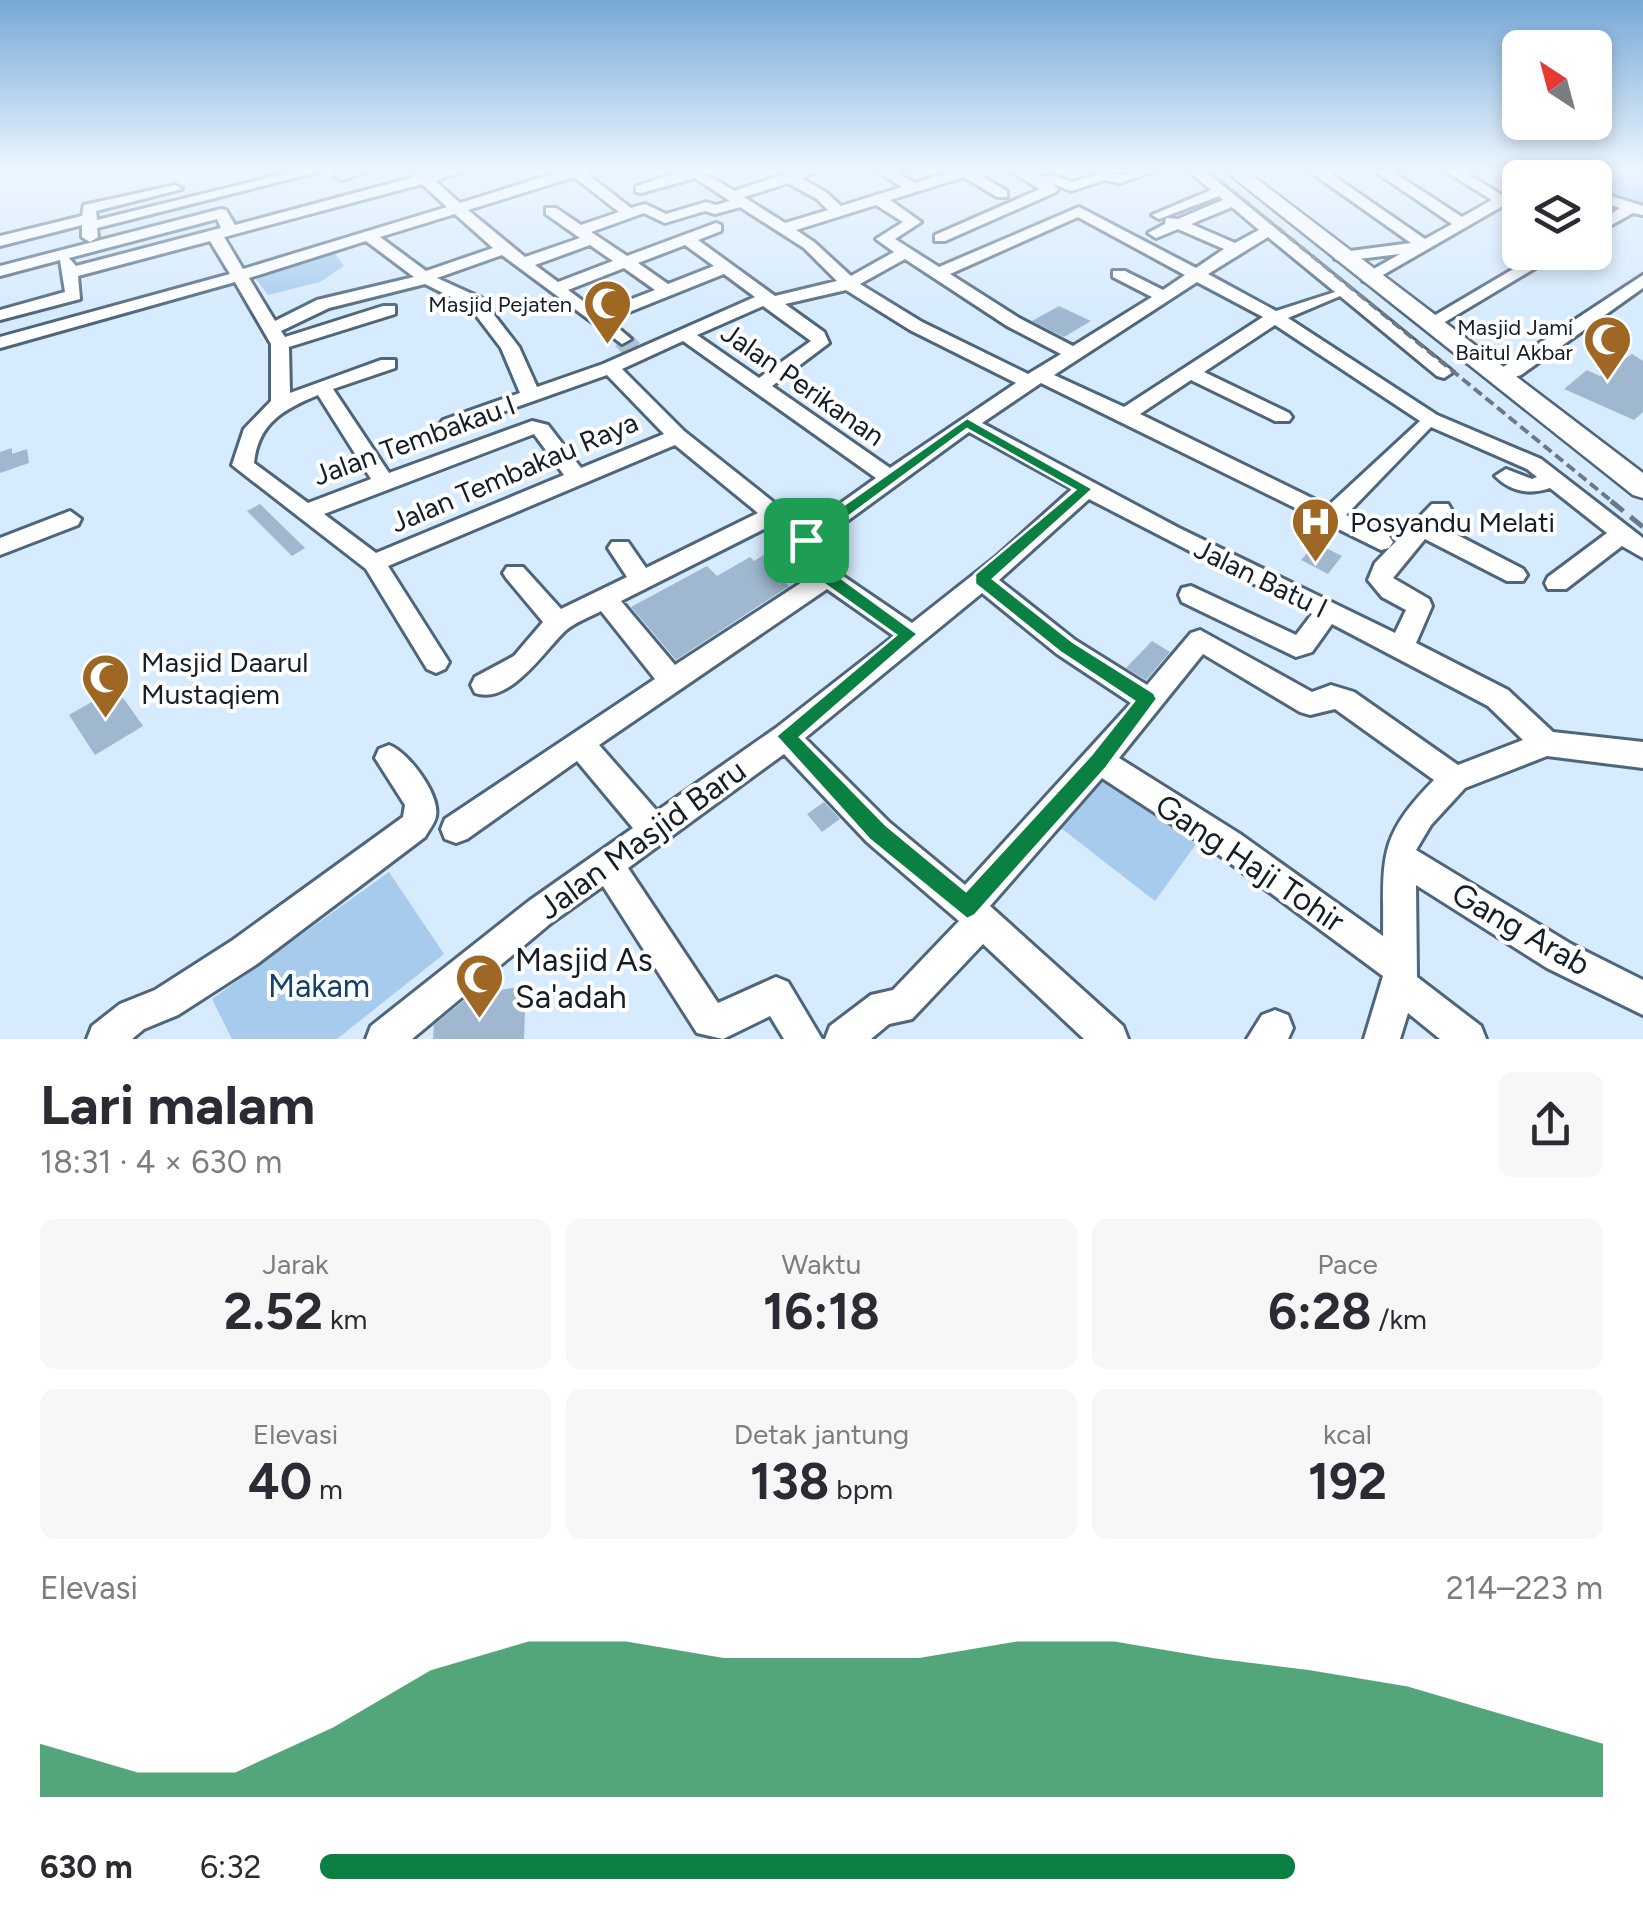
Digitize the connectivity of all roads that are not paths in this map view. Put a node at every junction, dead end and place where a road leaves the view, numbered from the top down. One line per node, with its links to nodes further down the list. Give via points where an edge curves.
1 (73, 218): 37 (street)
2 (88, 218): 40 (street)
3 (167, 218): 27 (street)
4 (202, 218): 27 (street)
5 (221, 218): 31 (street)
6 (275, 218): 31 (street)
7 (406, 218): 33 (street)
8 (469, 218): 42 (street)
9 (561, 218): 34 (street)
10 (618, 218): 34 (street)
11 (765, 218): 29 (street)
12 (814, 218): 29 (street)
13 (908, 218): 24 (street)
14 (984, 218): 36 (street)
15 (1061, 218): 47 (street)
16 (1095, 218): 56 (street)
17 (1166, 218): 26 (street)
18 (1187, 218): 26 (street)
19 (1256, 218): 30 (street)
20 (1294, 218): 46 (main road)
21 (1384, 218): 38 (street)
22 (1454, 218): 25 (street)
23 (1469, 218): 25 (street)
24 (914, 222): 36 (street); 44 (street, via 883,237)
25 (1461, 223): 38 (street)
26 (1177, 224): 32 (street); 41 (street)
27 (171, 226): 40 (street)
28 (716, 228): 35 (street)
29 (782, 229): 39 (street)
30 (1271, 230): 41 (street); 82 (street)
31 (223, 234): 57 (street); 67 (street, via 68,268 74,294)
32 (1156, 234)
33 (369, 236): 57 (street); 58 (street)
34 (584, 236): 48 (street); 50 (street)
35 (686, 238): 43 (street); 51 (street)
36 (940, 238): 47 (street)
37 (0, 241)
38 (1421, 245): 46 (street); 59 (street)
39 (809, 246): 45 (street); 61 (street)
40 (90, 248): 53 (street)
41 (1234, 248): 56 (street)
42 (504, 249): 50 (street); 58 (street)
43 (652, 250): 48 (street); 49 (street)
44 (907, 252): 54 (street); 61 (street, Jalan Perikanan)
45 (782, 254)
46 (1341, 256): 59 (main road)
47 (978, 258): 54 (street)
48 (622, 261): 62 (street); 63 (street)
49 (677, 261)
50 (524, 263): 62 (street)
51 (723, 268): 63 (street); 66 (street)
52 (1523, 270): 72 (street)
53 (0, 272)
54 (940, 273): 78 (street)
55 (1119, 274): 65 (street)
56 (1199, 275): 65 (street); 70 (street)
57 (239, 276): 73 (street); 75 (street)
58 (426, 278): 75 (street, via 323,304); 87 (street, via 475,302 510,347)
59 (1370, 278): 72 (main road)
60 (1643, 280): 84 (street)
61 (849, 284): 66 (street, Jalan Perikanan); 83 (street, via 916,326)
62 (557, 288): 71 (street)
63 (666, 290): 71 (street)
64 (1332, 296): 70 (street)
65 (1164, 297): 78 (street)
66 (767, 301): 74 (street, Jalan Perikanan); 86 (street, via 820,343)
67 (46, 303): 69 (street); 73 (street)
68 (389, 310): 75 (street)
69 (0, 315)
70 (1276, 317): 81 (street); 99 (street, via 1430,418)
71 (597, 318): 77 (street)
72 (1429, 324): 84 (main road)
73 (56, 327): 76 (street)
74 (684, 334): 77 (street, Jalan Perikanan); 86 (street, Jalan Perikanan)
75 (276, 336): 89 (street)
76 (0, 343)
77 (631, 347): 80 (street, Jalan Perikanan)
78 (1071, 352): 83 (street)
79 (388, 364): 85 (street)
80 (610, 368): 87 (street, Jalan Perikanan); 95 (street)
81 (1196, 368): 88 (street); 90 (street); 91 (street)
82 (1444, 372)
83 (1032, 378): 90 (street); 92 (street)
84 (1499, 378): 101 (main road); 103 (main road)
85 (322, 387): 89 (street); 100 (street)
86 (758, 387): 98 (street, Jalan Perikanan)
87 (530, 393): 93 (street, Jalan Perikanan)
88 (1268, 397)
89 (281, 404): 105 (street, Jalan Tembakau Raya, via 252,432 243,465)
90 (1125, 415): 107 (street)
91 (1282, 417)
92 (967, 423): 98 (street); 102 (street, Jalan Batu I)
93 (450, 424)
94 (1421, 427): 107 (street)
95 (678, 436): 97 (street, Jalan Tembakau Raya); 106 (street)
96 (1506, 476): 99 (street, via 1531,488)
97 (577, 478): 100 (street, Jalan Tembakau I, via 542,430 532,427); 116 (street, Jalan Tembakau Raya)
98 (890, 478): 111 (street)
99 (1555, 479): 110 (street)
100 (383, 482): 105 (street, Jalan Tembakau I)
101 (1643, 488)
102 (1086, 489): 120 (street, Jalan Masjid Baru); 125 (street, Jalan Batu I)
103 (1643, 498)
104 (1440, 508): 109 (street)
105 (306, 512): 116 (street, Jalan Tembakau Raya)
106 (774, 515): 111 (street); 121 (street)
107 (1332, 515): 112 (street)
108 (70, 520): 113 (street)
109 (1422, 527): 118 (street); 128 (street, via 1380,580 1420,606)
110 (1622, 534): 115 (street); 122 (street)
111 (806, 540): 119 (street, via 807,558)
112 (1381, 542)
113 (0, 547)
114 (620, 548): 121 (street)
115 (1643, 550)
116 (374, 563): 129 (street, Jalan Tembakau Raya)
117 (516, 573): 126 (street)
118 (1515, 575)
119 (827, 577): 127 (street); 130 (street)
120 (982, 579): 127 (street, Jalan Masjid Baru); 132 (street, via 1066,647)
121 (643, 582): 124 (street)
122 (1557, 584)
123 (1191, 595): 125 (street, via 1296,647)
124 (607, 600): 126 (street); 130 (street)
125 (1327, 612): 128 (street, Jalan Batu I)
126 (558, 622): 131 (street, via 523,663)
127 (909, 634): 133 (street, Jalan Masjid Baru)
128 (1402, 646): 135 (street, Jalan Batu I, via 1498,698)
129 (436, 662)
130 (672, 681): 134 (street)
131 (484, 685)
132 (1147, 699): 138 (street); 139 (street, via 1195,642 1205,640 1310,704 1331,696 1344,700)
133 (786, 736): 140 (street, Jalan Masjid Baru); 144 (street, via 878,832)
134 (580, 743): 140 (street); 141 (street)
135 (1546, 744): 136 (street); 139 (street)
136 (1643, 755)
137 (389, 758): 147 (street, via 420,801 414,827 245,952 166,1003 132,1016)
138 (1099, 761): 144 (street); 145 (street, Gang Haji Tohir, via 1229,844)
139 (1455, 779): 142 (street, via 1420,815)
140 (653, 828): 143 (street, Jalan Masjid Baru)
141 (456, 829)
142 (1400, 857): 145 (street); 146 (street, Gang Arab, via 1559,956)
143 (606, 864): 148 (street, Jalan Masjid Baru); 149 (street, via 709,1021 719,1024 776,994)
144 (974, 915): 150 (street, via 900,1007 882,1007); 151 (street)
145 (1400, 976): 152 (street); 153 (street, Gang Haji Tohir)
146 (1643, 998)
147 (106, 1039)
148 (384, 1039)
149 (804, 1039)
150 (843, 1039)
151 (1110, 1039)
152 (1382, 1039)
153 (1468, 1039)

